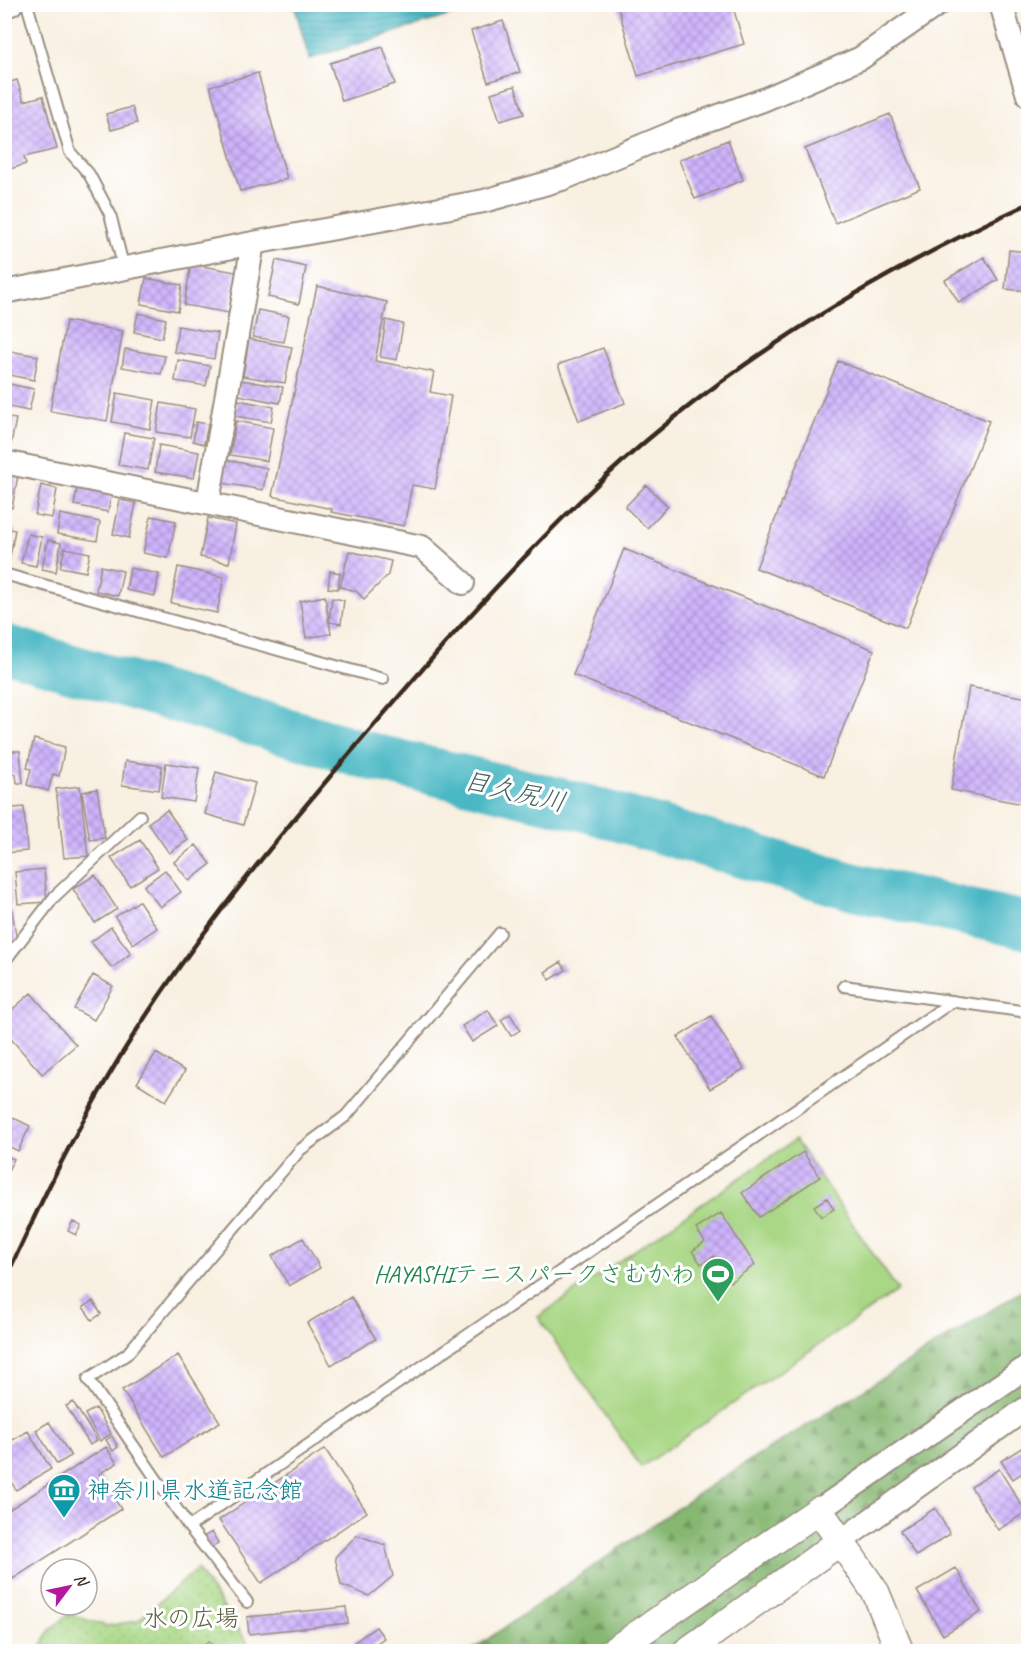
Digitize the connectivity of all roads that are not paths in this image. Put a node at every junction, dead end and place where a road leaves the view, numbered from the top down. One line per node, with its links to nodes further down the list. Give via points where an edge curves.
1 (11, 4): 5 (street)
2 (27, 4): 8 (lane, via 70,152 89,174 110,214)
3 (938, 4): 7 (street, via 861,58 562,179 484,201)
4 (1001, 4): 6 (street)
5 (4, 6)
6 (1029, 95)
7 (253, 243): 8 (street); 11 (street)
8 (124, 270): 9 (street)
9 (4, 292)
10 (4, 462): 11 (street)
11 (208, 502): 13 (street, via 422,547)
12 (4, 574): 14 (lane)
13 (463, 583)
14 (383, 679)
15 (140, 816): 17 (lane, via 55,896)
16 (500, 933): 24 (lane, via 346,1116 300,1150 127,1354 88,1379)
17 (4, 962)
18 (844, 986): 19 (lane)
19 (953, 1001): 20 (lane); 24 (lane)
20 (1029, 1012)
21 (1029, 1366): 23 (street)
22 (1029, 1407): 25 (street)
23 (819, 1510): 25 (street); 27 (street)
24 (189, 1527): 26 (lane)
25 (841, 1541): 28 (street); 29 (street, via 876,1593)
26 (247, 1602)
27 (612, 1652)
28 (687, 1652)
29 (900, 1652)

